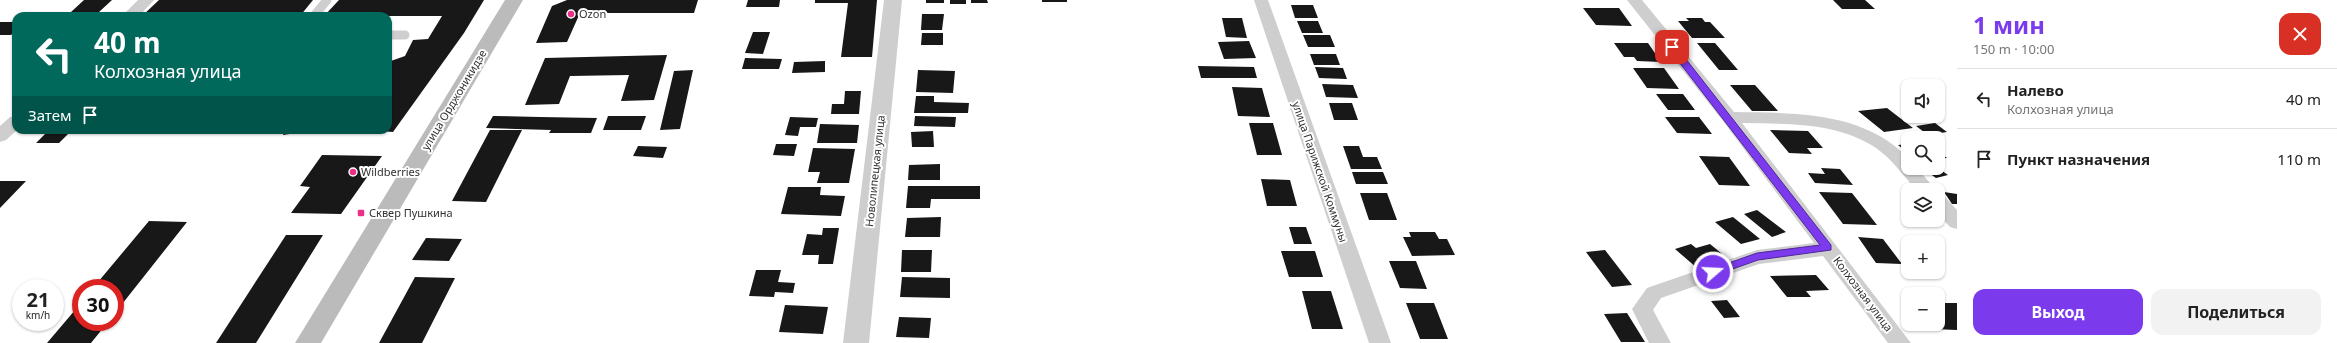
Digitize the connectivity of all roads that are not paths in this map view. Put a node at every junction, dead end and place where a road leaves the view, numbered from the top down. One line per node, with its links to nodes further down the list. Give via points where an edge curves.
1 (147, 0): 7 (street)
2 (327, 0): 8 (lane)
3 (514, 0): 18 (main road, улица Орджоникидзе)
4 (893, 0): 19 (street, Новолипецкая улица)
5 (1261, 0): 20 (street, улица Парижской Коммуны)
6 (1634, 0): 11 (street, Колхозная улица)
7 (134, 12)
8 (317, 12)
9 (392, 35): 10 (lane)
10 (405, 35)
11 (1729, 117): 14 (street, via 1814,120 1854,129 1884,145); 17 (street, Колхозная улица)
12 (12, 125): 13 (street)
13 (0, 136)
14 (1920, 183)
15 (1945, 209): 16 (street)
16 (1957, 222)
17 (1828, 248): 21 (street, via 1757,257 1654,293 1642,309); 22 (street, Колхозная улица)
18 (308, 343)
19 (856, 343)
20 (1380, 343)
21 (1660, 343)
22 (1900, 343)

